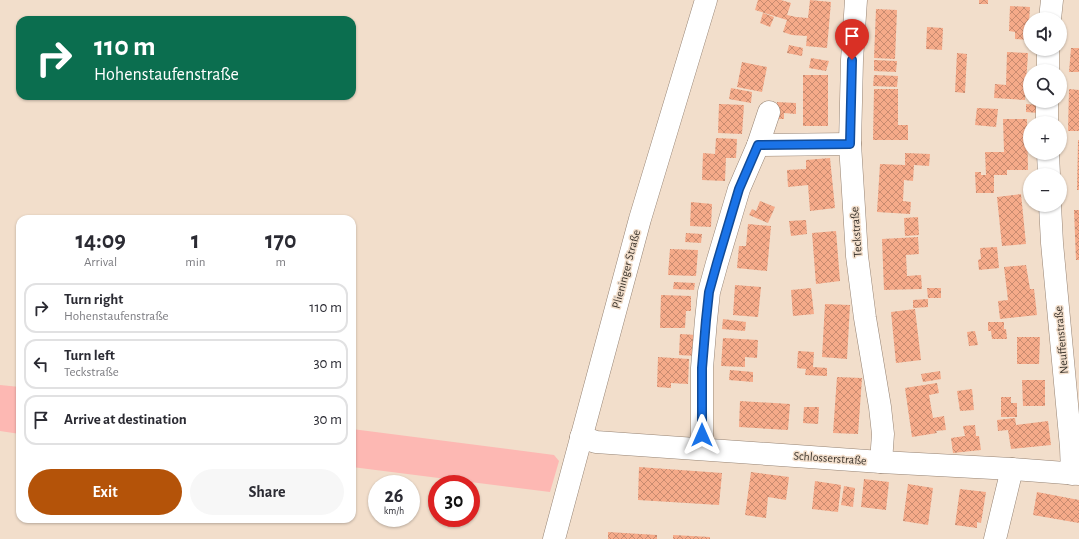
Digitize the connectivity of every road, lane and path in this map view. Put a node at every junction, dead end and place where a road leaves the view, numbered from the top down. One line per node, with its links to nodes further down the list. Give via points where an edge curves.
1 (706, 0): 9 (street, Plieninger Straße, via 640,219)
2 (856, 0): 6 (street, Teckstraße)
3 (1052, 0): 4 (street)
4 (1051, 12)
5 (769, 112): 7 (street)
6 (850, 144): 7 (street); 11 (street, Teckstraße, via 857,256 883,434)
7 (758, 145): 10 (street, via 739,189 709,292 702,368)
8 (1050, 212): 13 (street, Neuffenstraße)
9 (581, 437): 10 (street, Schlosserstraße, via 596,442); 14 (street, Plieninger Straße)
10 (702, 448): 11 (street, Schlosserstraße)
11 (881, 462): 12 (street, Schlosserstraße)
12 (1012, 469): 13 (street, Schlosserstraße); 15 (street)
13 (1075, 474)
14 (554, 539)
15 (995, 539)

